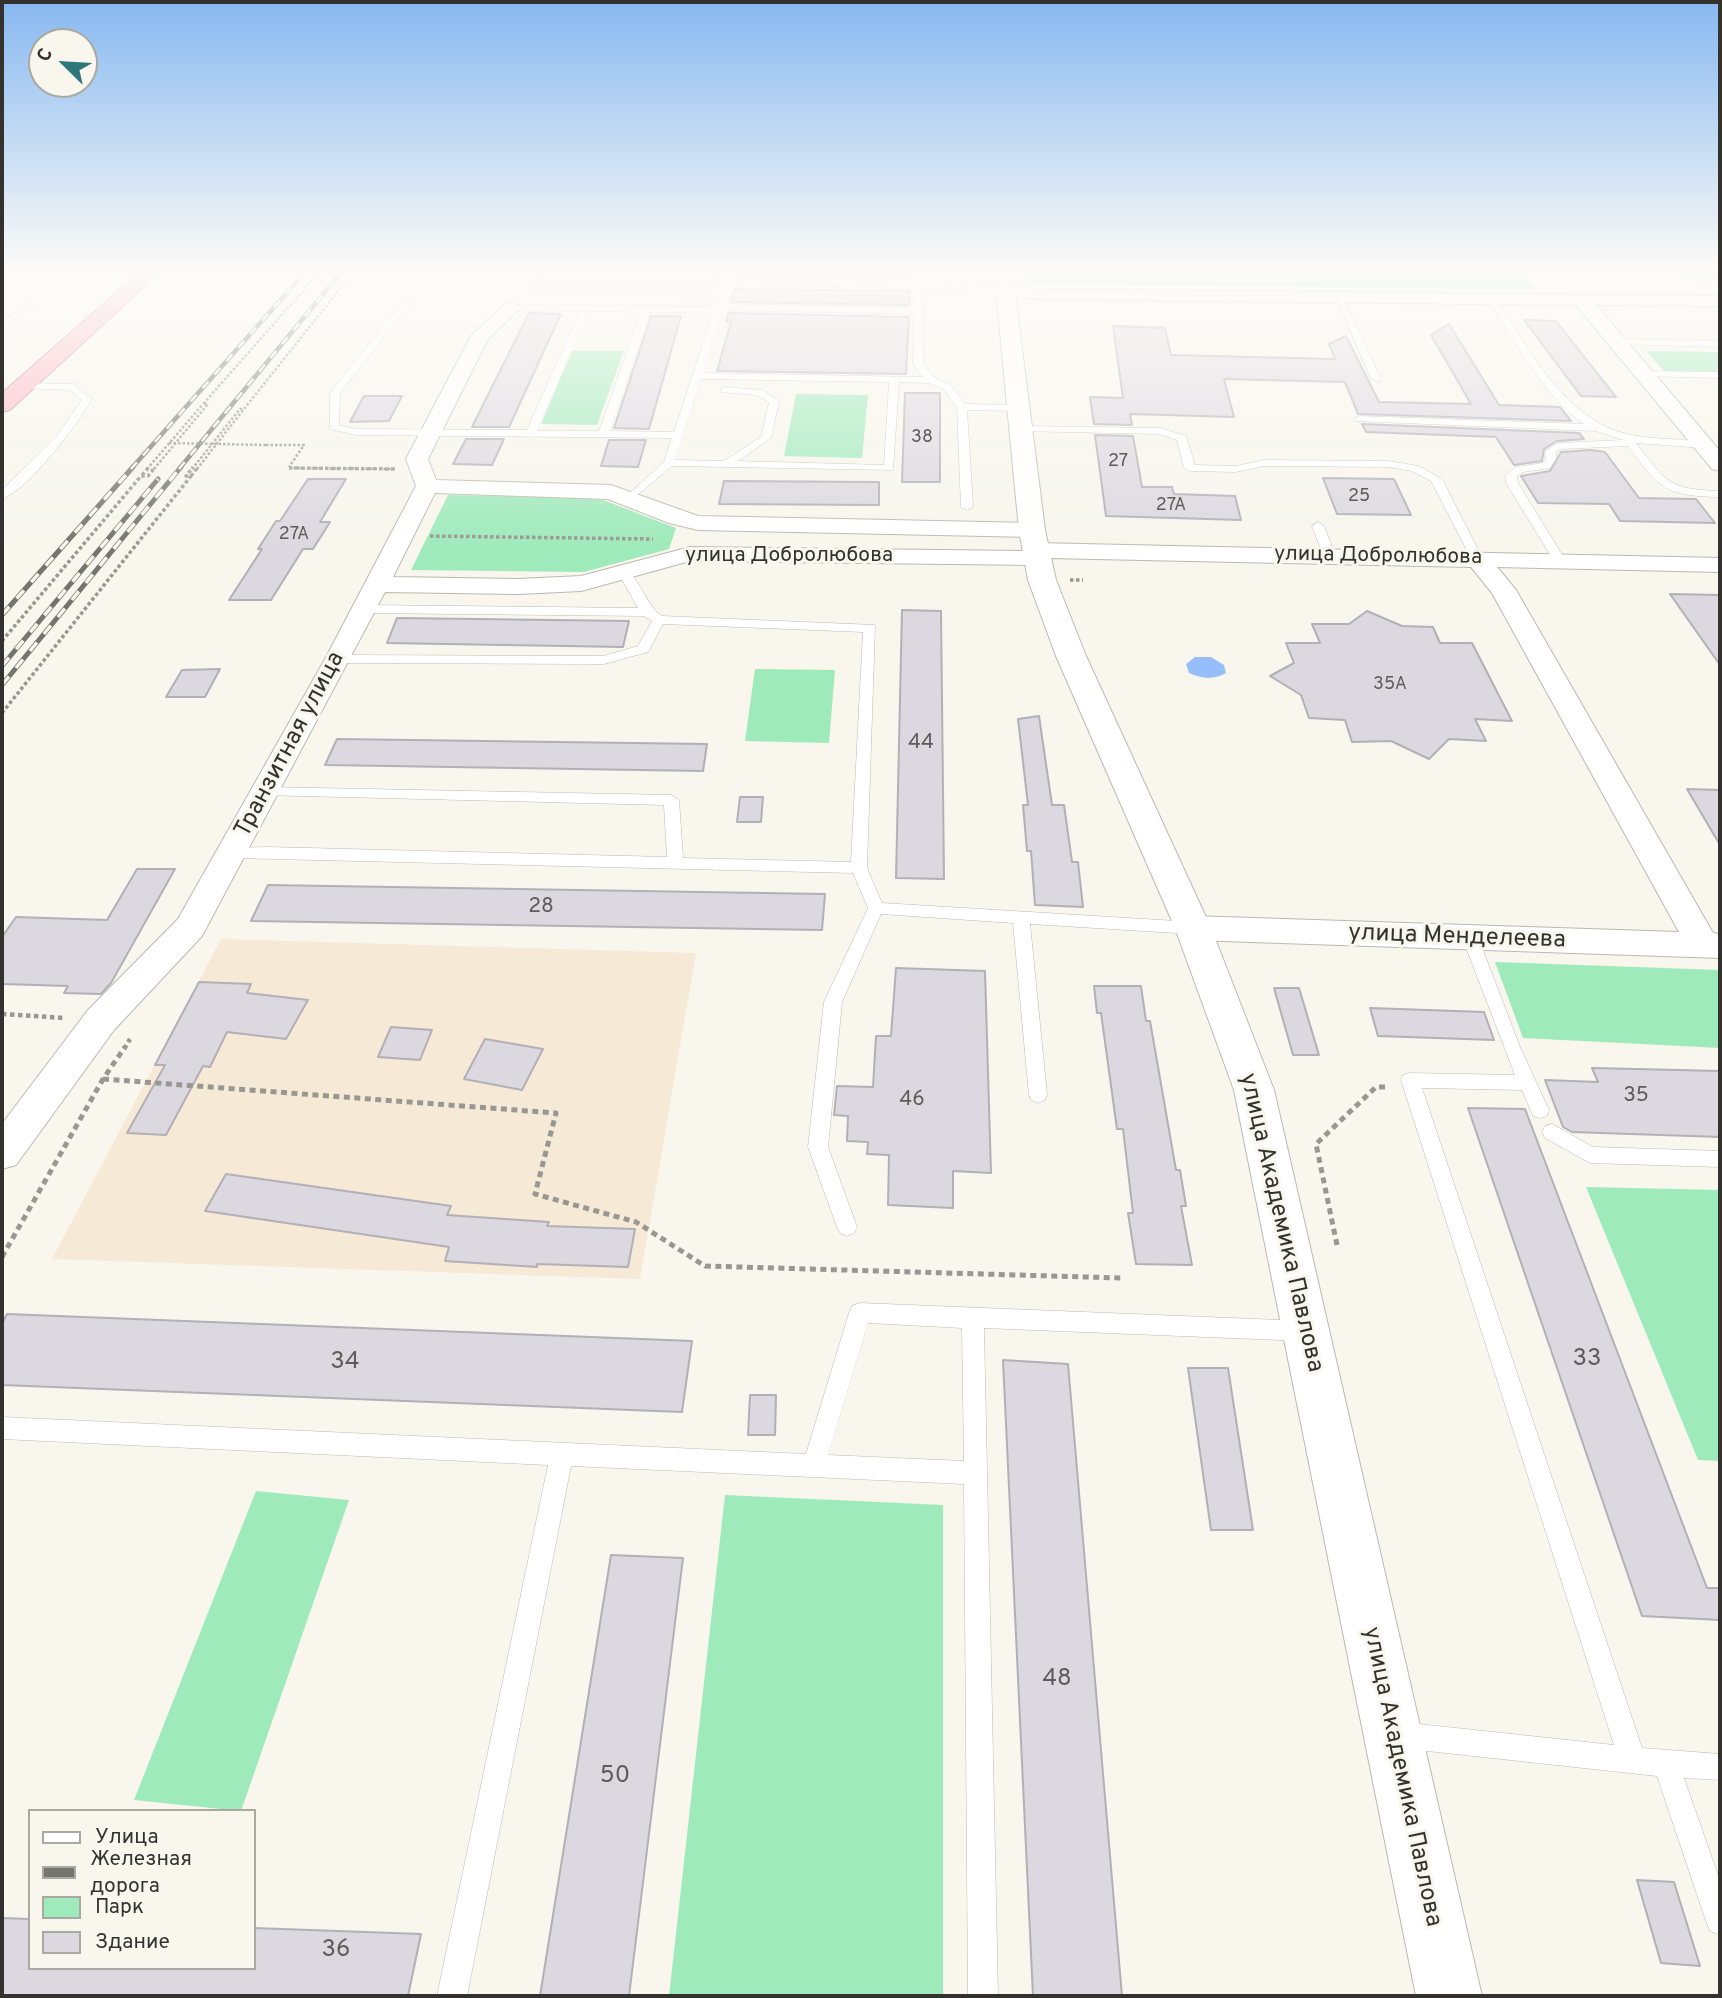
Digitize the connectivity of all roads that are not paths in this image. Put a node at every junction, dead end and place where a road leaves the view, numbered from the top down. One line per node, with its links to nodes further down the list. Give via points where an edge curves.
1 (49, 363): 18 (highway)
2 (358, 363): 25 (lane, via 335,393 334,427 356,432)
3 (466, 363): 25 (street, Транзитная улица)
4 (562, 363): 26 (lane)
5 (627, 363): 27 (lane)
6 (702, 363): 14 (lane)
7 (918, 363): 16 (lane)
8 (1014, 363): 22 (main road, улица Академика Павлова)
9 (1369, 363): 15 (lane)
10 (1537, 363): 24 (lane, via 1571,410)
11 (1634, 363): 12 (street)
12 (1643, 374): 13 (lane); 29 (street)
13 (1720, 375)
14 (698, 376): 17 (lane); 28 (lane)
15 (1376, 379)
16 (931, 380): 17 (lane); 21 (lane, via 947,387)
17 (894, 381): 34 (lane, via 889,468)
18 (23, 386): 20 (highway); 37 (lane, via 73,387 87,400 73,426)
19 (725, 390): 34 (lane, via 758,391 774,401 766,438)
20 (2, 405)
21 (962, 407): 22 (lane); 39 (lane)
22 (1021, 419): 41 (main road, улица Академика Павлова); 43 (lane, via 1173,434 1182,438 1190,468 1236,469 1264,463 1415,468 1436,479)
23 (1359, 419): 24 (lane)
24 (1597, 428): 30 (lane)
25 (429, 433): 26 (lane); 35 (street, Транзитная улица, via 417,459)
26 (531, 433): 27 (lane)
27 (603, 435): 28 (lane)
28 (678, 435): 32 (lane)
29 (1706, 436): 30 (lane); 33 (street)
30 (1648, 442): 31 (lane)
31 (1631, 443): 36 (lane, via 1669,489); 44 (lane, via 1558,446 1550,451 1546,466 1520,469 1511,475)
32 (669, 463): 34 (lane); 38 (lane)
33 (1720, 464)
34 (725, 465)
35 (424, 478): 38 (street, улица Добролюбова, via 611,492); 47 (street, Транзитная улица)
36 (1720, 494)
37 (2, 496)
38 (630, 498): 41 (street, улица Добролюбова, via 698,523)
39 (967, 506)
40 (1318, 526): 42 (lane)
41 (1035, 546): 42 (street, улица Добролюбова); 46 (street, улица Добролюбова, via 690,554); 56 (main road, улица Академика Павлова, via 1042,580 1071,656)
42 (1329, 557): 43 (street, улица Добролюбова)
43 (1477, 559): 44 (street, улица Добролюбова); 58 (street, via 1503,590)
44 (1560, 561): 45 (street, улица Добролюбова)
45 (1720, 565)
46 (625, 574): 47 (street, улица Добролюбова, via 567,585); 48 (lane)
47 (370, 596): 48 (lane); 49 (street, Транзитная улица)
48 (653, 616): 49 (lane, via 643,649 604,660); 53 (lane, via 870,628)
49 (338, 659): 50 (street, Транзитная улица)
50 (265, 792): 51 (street, Транзитная улица); 52 (lane, via 671,800)
51 (233, 853): 52 (lane); 63 (street, Транзитная улица, via 190,928 101,1020)
52 (675, 862): 53 (lane)
53 (859, 868): 54 (lane)
54 (876, 908): 55 (lane); 65 (lane, via 833,1002 818,1147)
55 (1021, 919): 56 (lane); 60 (lane)
56 (1193, 928): 57 (street, улица Менделеева); 67 (main road, улица Академика Павлова, via 1254,1090)
57 (1470, 937): 58 (street, улица Менделеева); 59 (lane)
58 (1712, 946)
59 (1527, 1083): 61 (lane); 73 (lane, via 1410,1080)
60 (1038, 1095)
61 (1540, 1110)
62 (1552, 1132): 64 (lane, via 1590,1155)
63 (2, 1153)
64 (1720, 1159)
65 (847, 1227)
66 (973, 1318): 67 (lane); 70 (lane, via 860,1313); 71 (lane)
67 (1305, 1331): 72 (main road, улица Академика Павлова)
68 (2, 1428): 69 (lane)
69 (561, 1456): 70 (lane); 77 (lane)
70 (813, 1466): 71 (lane)
71 (975, 1473): 78 (lane)
72 (1393, 1734): 73 (lane); 79 (main road, улица Академика Павлова)
73 (1633, 1761): 74 (lane)
74 (1666, 1764): 75 (lane); 76 (lane)
75 (1720, 1766)
76 (1720, 1921)
77 (452, 1996)
78 (983, 1996)
79 (1449, 1996)

